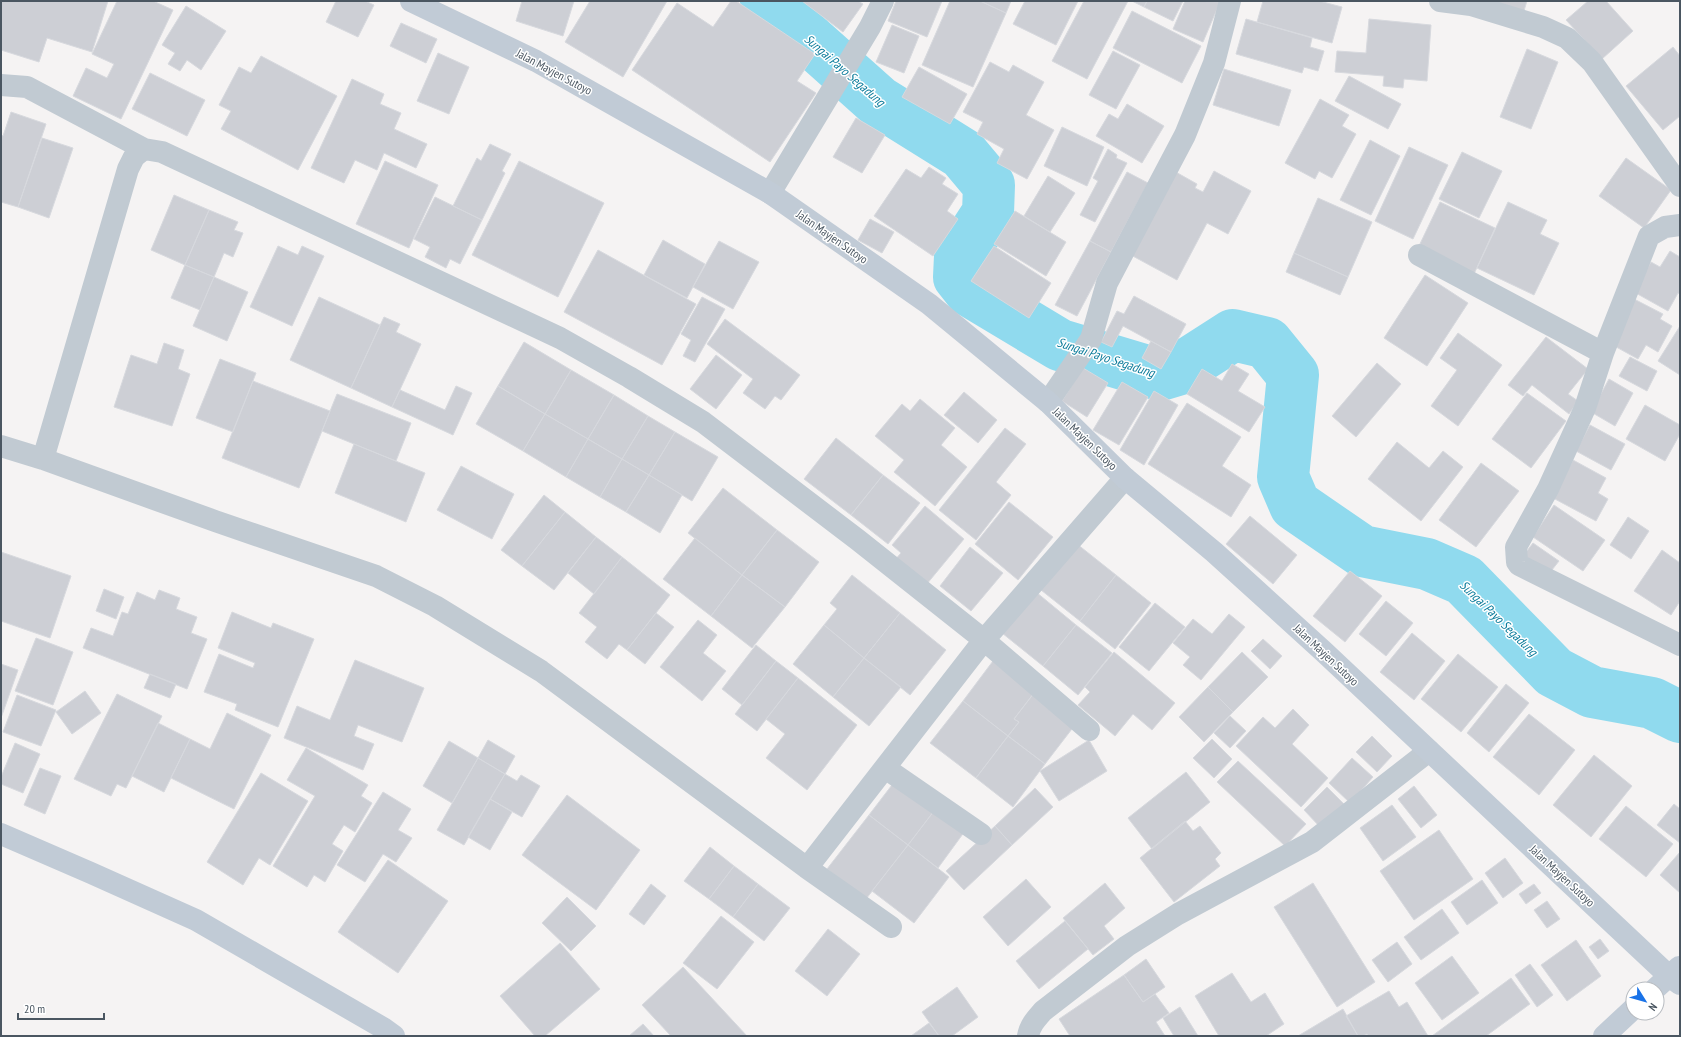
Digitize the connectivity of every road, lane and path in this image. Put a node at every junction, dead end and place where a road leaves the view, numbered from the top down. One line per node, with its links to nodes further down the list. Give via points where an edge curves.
1 (411, 1): 8 (street, Jalan Mayjen Sutoyo, via 536,61)
2 (883, 1): 8 (street)
3 (1230, 1): 12 (street, via 1214,63 1186,135 1108,283 1091,339)
4 (1440, 1): 7 (street, via 1471,5 1543,27 1567,38 1592,62)
5 (1, 85): 6 (street, via 27,86)
6 (144, 149): 14 (street, via 134,157 128,169); 16 (street, via 162,152 560,338 629,377 703,422)
7 (1680, 186)
8 (770, 193): 12 (street, Jalan Mayjen Sutoyo, via 928,304)
9 (1680, 225): 11 (street, via 1665,227 1649,236)
10 (1419, 255): 11 (street)
11 (1604, 353): 17 (street, via 1585,408 1548,489 1516,547 1517,562 1536,575)
12 (1048, 402): 15 (street, Jalan Mayjen Sutoyo)
13 (1, 446): 14 (street)
14 (43, 459): 23 (street, via 376,576 435,606 541,671)
15 (1125, 478): 16 (street); 19 (street, Jalan Mayjen Sutoyo, via 1324,651)
16 (984, 640): 18 (street); 20 (street)
17 (1680, 645)
18 (1088, 730)
19 (1429, 751): 25 (street, Jalan Mayjen Sutoyo); 28 (street, via 1312,842 1178,914 1127,946 1043,1011 1029,1028)
20 (885, 768): 22 (street); 23 (street)
21 (1, 834): 27 (street, via 196,920)
22 (981, 834)
23 (807, 868): 24 (street)
24 (892, 927)
25 (1671, 979)
26 (1625, 1016): 29 (street)
27 (394, 1036)
28 (1028, 1036)
29 (1604, 1036)

